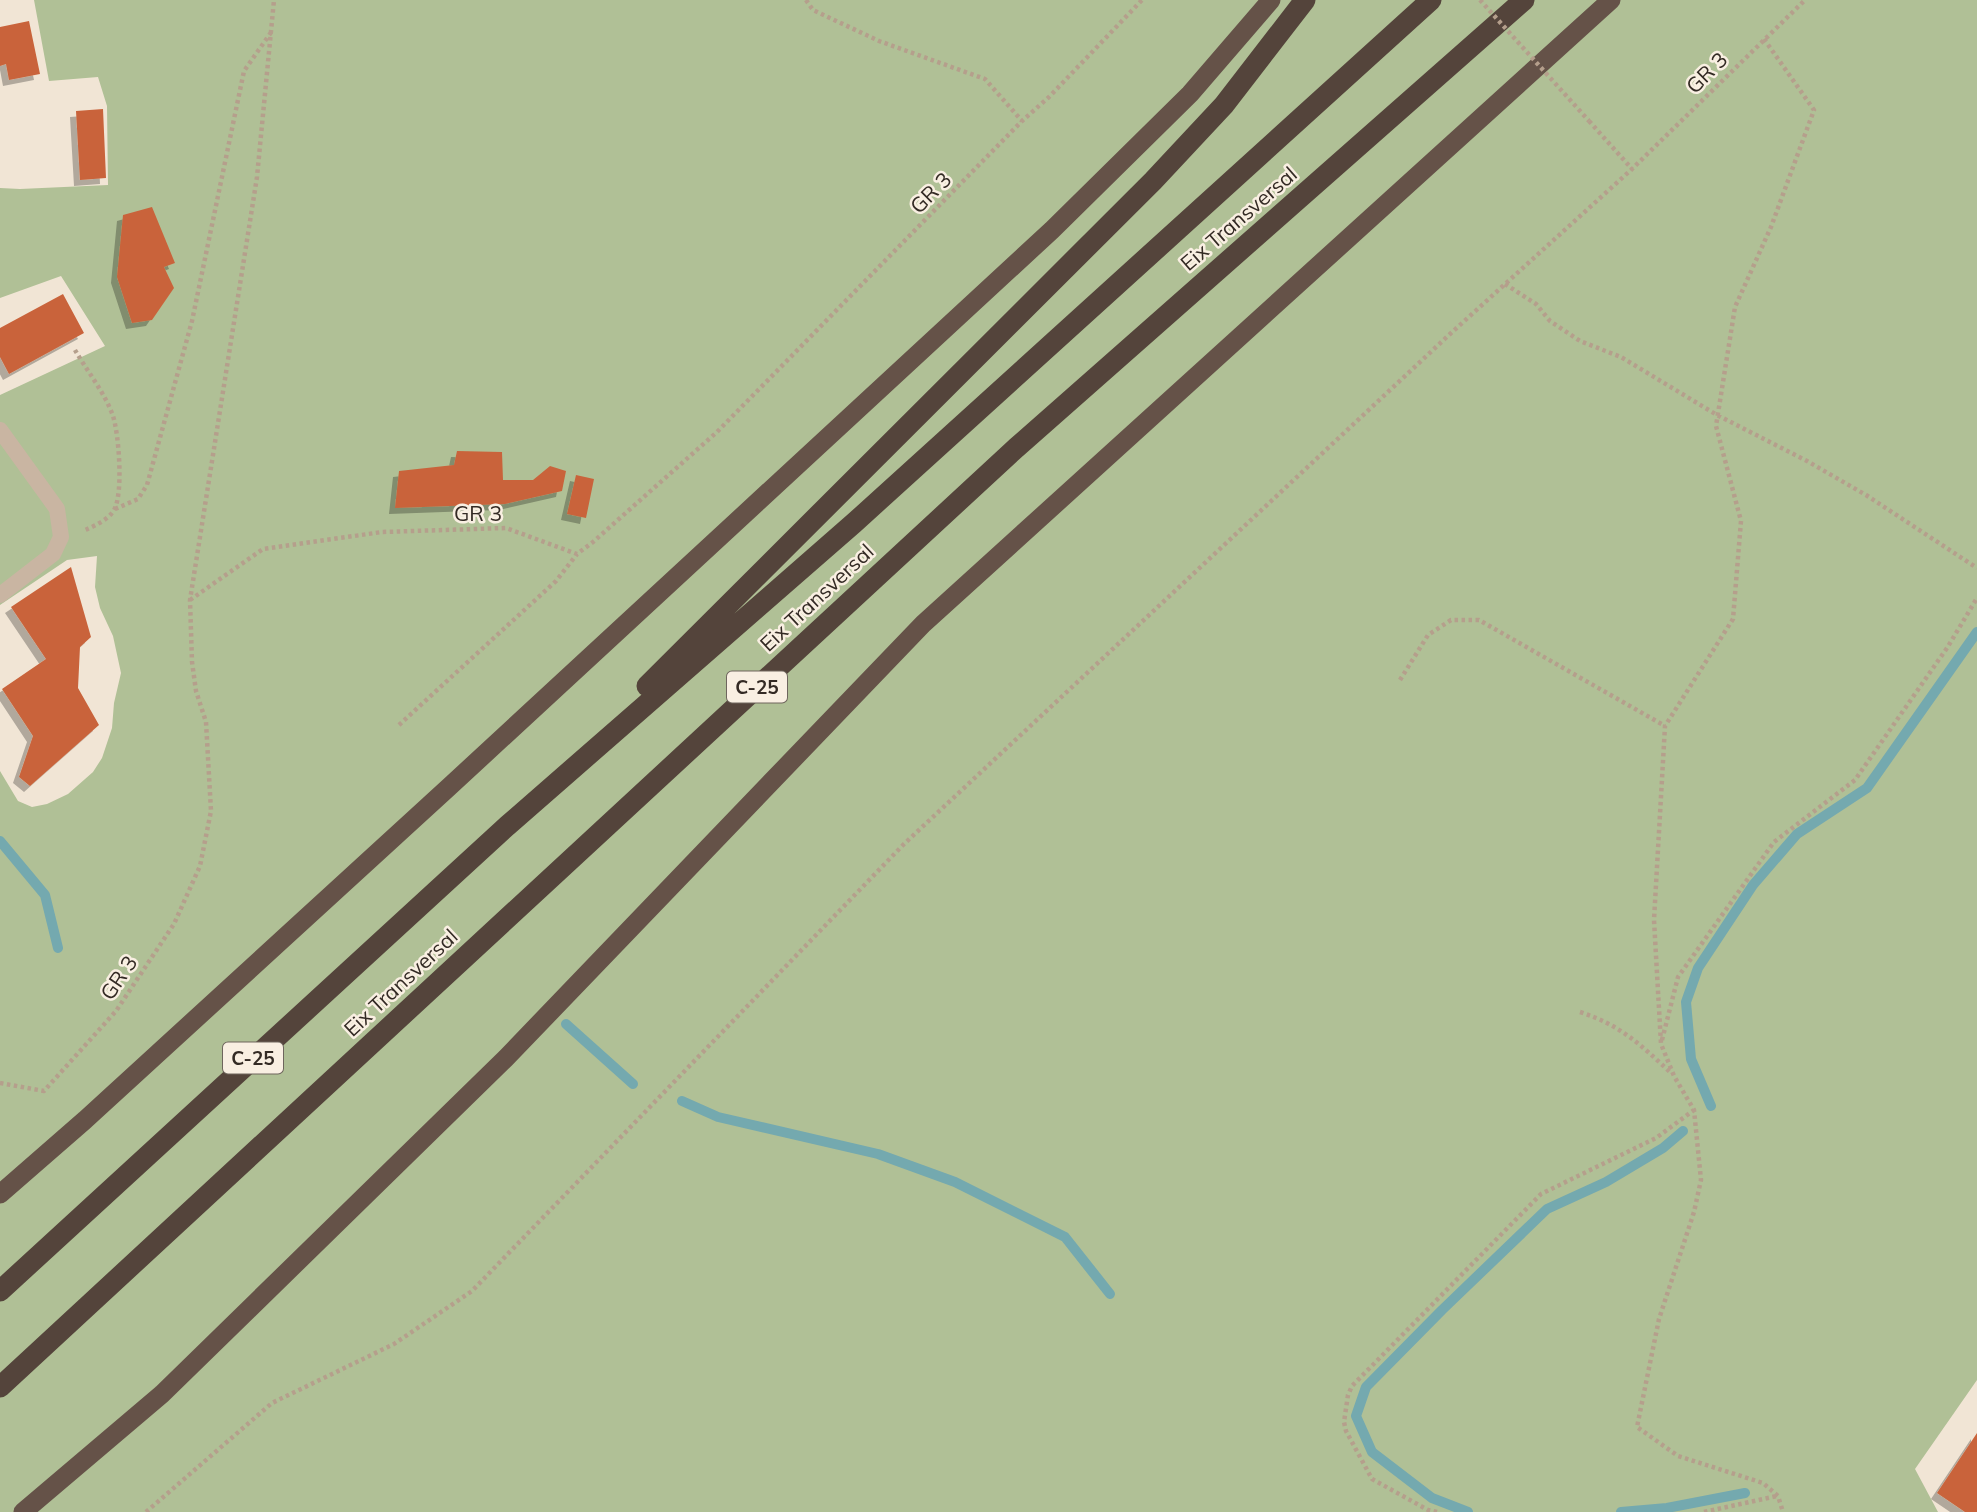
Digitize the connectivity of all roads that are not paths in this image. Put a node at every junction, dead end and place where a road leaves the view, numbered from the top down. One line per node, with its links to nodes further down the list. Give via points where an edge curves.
1 (1271, 0): 9 (highway, via 1190,94 1052,230)
2 (1305, 0): 8 (highway, via 1224,105 1153,181)
3 (1432, 0): 8 (highway, Eix Transversal / C-25, via 854,523)
4 (1524, 0): 11 (highway, Eix Transversal / C-25, via 1016,448)
5 (1611, 0): 12 (highway, via 923,624 506,1058 162,1394)
6 (0, 430): 7 (lane, via 57,509 61,537 53,554)
7 (0, 594)
8 (507, 826): 10 (highway, Eix Transversal / C-25)
9 (0, 1194)
10 (0, 1291)
11 (0, 1387)
12 (23, 1512)

